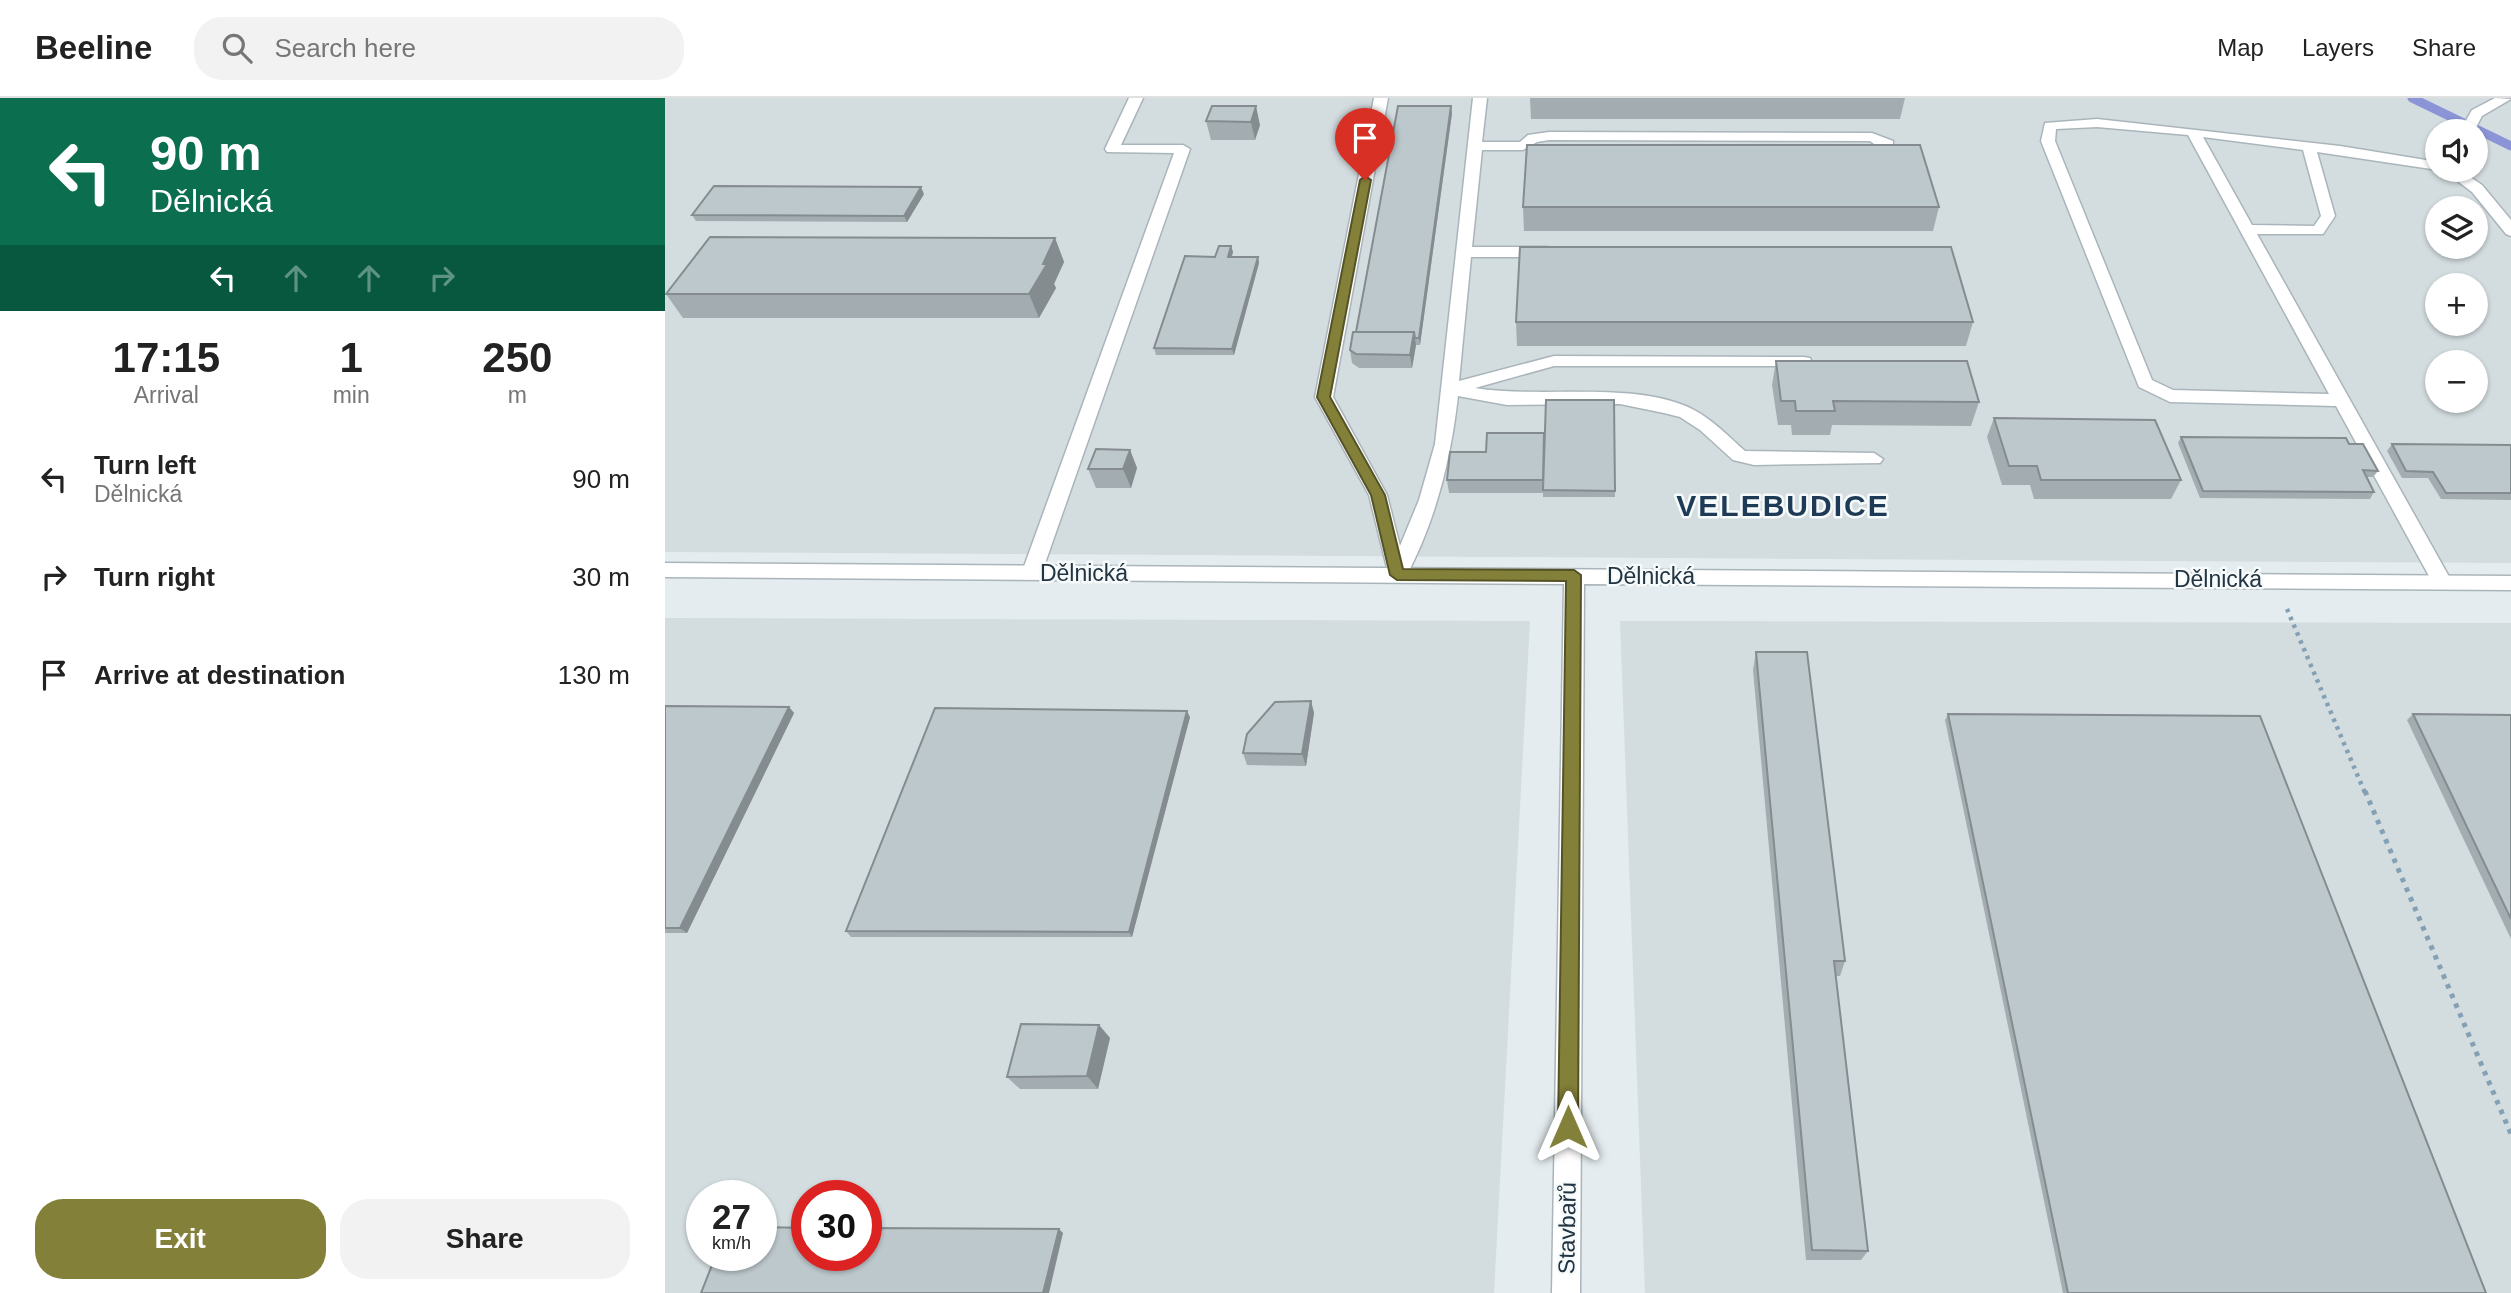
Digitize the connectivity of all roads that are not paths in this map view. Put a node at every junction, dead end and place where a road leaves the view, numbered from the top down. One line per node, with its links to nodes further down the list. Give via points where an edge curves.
1 (1136, 98): 23 (street, via 1112,149 1183,149)
2 (1381, 98): 24 (street, via 1324,397 1378,495)
3 (1480, 98): 7 (street)
4 (2505, 98): 5 (street)
5 (2473, 119)
6 (2193, 132): 9 (street); 14 (street); 20 (street, via 2080,122 2050,126 2048,141 2145,383 2170,396)
7 (1475, 146): 8 (street); 16 (street)
8 (1523, 146): 10 (street); 11 (street, via 1533,138 1549,136 1872,137 1888,144 1884,155)
9 (2309, 147): 12 (street); 14 (street, via 2328,216 2318,231)
10 (1538, 155)
11 (1847, 157)
12 (2425, 164)
13 (2471, 182): 15 (street)
14 (2246, 229): 20 (street)
15 (2511, 231)
16 (1464, 252): 17 (street); 19 (street)
17 (1559, 252)
18 (1816, 362): 19 (street, via 1554,361)
19 (1450, 389): 21 (street, via 1507,399 1620,398 1664,407 1686,413 1739,456 1754,459); 24 (street, via 1444,444)
20 (2339, 400): 26 (street)
21 (1874, 459)
22 (665, 570): 23 (street, Dělnická)
23 (1032, 572): 24 (street, Dělnická)
24 (1397, 575): 25 (street, Dělnická)
25 (1574, 575): 26 (street, Dělnická); 28 (street, Stavbařů)
26 (2442, 582): 27 (street, Dělnická)
27 (2511, 583)
28 (1566, 1293)

